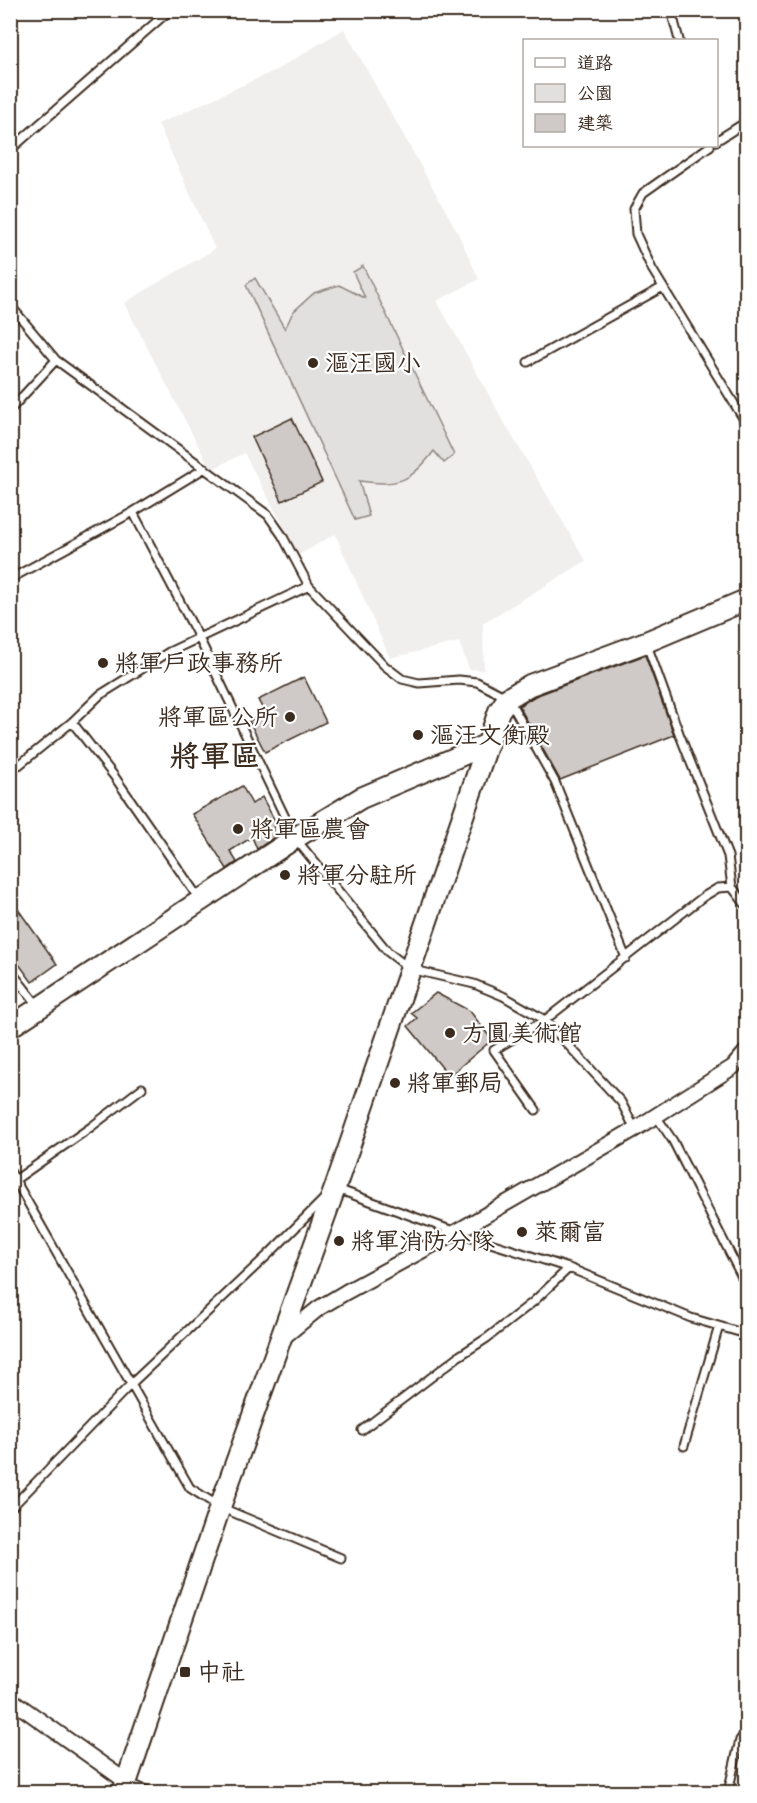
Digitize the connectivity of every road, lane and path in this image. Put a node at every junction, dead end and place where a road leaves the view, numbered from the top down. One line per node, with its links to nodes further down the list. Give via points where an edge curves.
1 (170, 10): 7 (lane)
2 (671, 10): 3 (lane)
3 (679, 39)
4 (747, 122): 5 (lane)
5 (718, 140)
6 (707, 147): 8 (lane, via 643,193 634,209 636,234)
7 (10, 150)
8 (663, 286): 11 (lane); 13 (lane)
9 (10, 305): 10 (lane)
10 (56, 360): 12 (lane); 14 (lane)
11 (528, 362)
12 (10, 410)
13 (746, 422)
14 (205, 468): 15 (lane); 17 (lane, via 268,514)
15 (133, 512): 16 (lane); 19 (lane)
16 (10, 579)
17 (309, 586): 19 (lane); 21 (lane, via 402,679 419,683 477,682)
18 (747, 600): 20 (street)
19 (200, 638): 22 (lane, via 99,695); 25 (lane)
20 (646, 642): 21 (street); 26 (lane, via 728,856)
21 (508, 698): 23 (street, via 498,711); 29 (lane, via 555,782)
22 (72, 722): 24 (lane, via 19,765); 27 (lane)
23 (488, 744): 25 (street, via 361,798); 30 (street)
24 (10, 765)
25 (295, 838): 27 (street); 30 (lane, via 388,952)
26 (732, 887): 28 (lane); 29 (lane, via 718,888 703,897)
27 (201, 901): 32 (street)
28 (747, 905)
29 (626, 958): 33 (lane)
30 (410, 969): 33 (lane, via 474,984); 42 (street)
31 (10, 970): 32 (lane)
32 (39, 1008): 34 (street)
33 (545, 1020): 37 (lane, via 494,1050); 39 (lane, via 621,1102)
34 (10, 1027)
35 (747, 1052): 38 (street, via 733,1067)
36 (142, 1088): 41 (lane)
37 (536, 1110)
38 (656, 1116): 39 (street); 45 (lane, via 673,1141)
39 (635, 1129): 43 (street)
40 (10, 1171): 41 (lane)
41 (15, 1180): 49 (lane)
42 (335, 1188): 43 (lane); 48 (street); 49 (lane)
43 (456, 1232): 44 (lane); 48 (street, via 319,1308)
44 (569, 1268): 46 (lane); 50 (lane, via 533,1302)
45 (747, 1286)
46 (719, 1326): 47 (lane); 51 (lane)
47 (747, 1334)
48 (281, 1339): 52 (street)
49 (131, 1384): 52 (lane, via 190,1488); 53 (lane)
50 (362, 1430)
51 (684, 1446)
52 (220, 1507): 54 (lane); 57 (street)
53 (10, 1509)
54 (341, 1558)
55 (10, 1699): 57 (street)
56 (747, 1732): 59 (lane, via 740,1740)
57 (125, 1787): 58 (lane)
58 (151, 1792)
59 (728, 1792)

